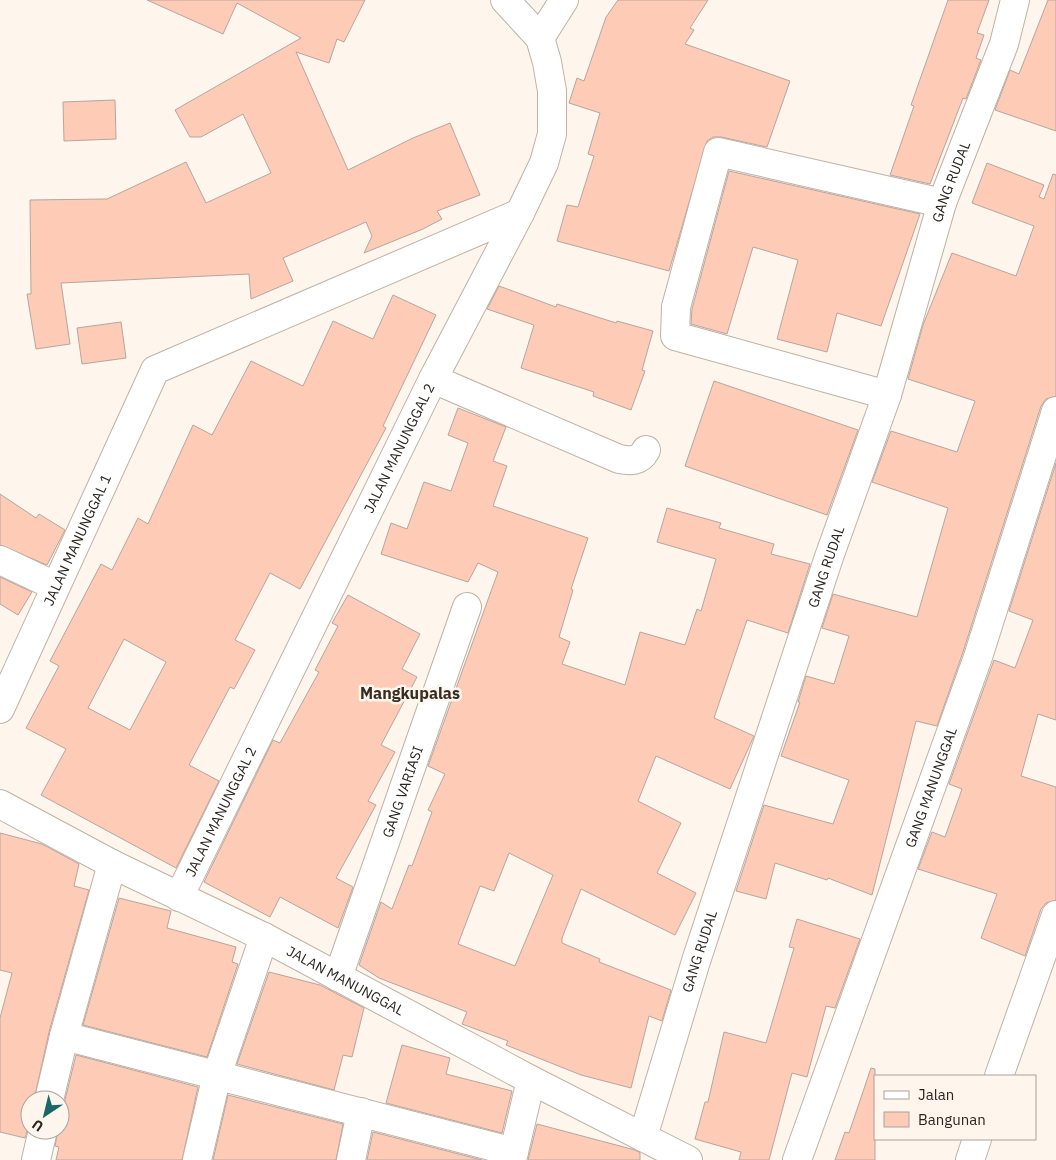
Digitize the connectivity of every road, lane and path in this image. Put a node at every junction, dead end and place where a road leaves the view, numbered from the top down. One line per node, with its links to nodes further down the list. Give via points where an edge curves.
1 (505, 0): 4 (street, JALAN MANUNGGAL 2)
2 (564, 0): 4 (street)
3 (1016, 0): 5 (street, GANG RUDAL, via 1004,44)
4 (540, 38): 6 (street, JALAN MANUNGGAL 2, via 552,91 552,134 544,163)
5 (942, 203): 8 (street, GANG RUDAL); 8 (street, via 718,152 676,307 675,336)
6 (520, 213): 7 (street, JALAN MANUNGGAL 2); 12 (street, JALAN MANUNGGAL 1, via 154,370)
7 (433, 379): 10 (street, via 618,459 639,459); 17 (street, JALAN MANUNGGAL 2)
8 (887, 395): 27 (street, GANG RUDAL, via 829,557 699,952)
9 (1056, 411): 35 (street, GANG MANUNGGAL, via 978,657)
10 (646, 450)
11 (0, 560): 12 (street)
12 (55, 586): 14 (street, JALAN MANUNGGAL 1)
13 (467, 607): 20 (street, GANG VARIASI)
14 (0, 709)
15 (0, 804): 16 (street, JALAN MANUNGGAL)
16 (112, 864): 17 (street, JALAN MANUNGGAL); 21 (street)
17 (179, 897): 19 (street, JALAN MANUNGGAL)
18 (1056, 915): 23 (street)
19 (264, 937): 20 (street, JALAN MANUNGGAL); 22 (street)
20 (338, 977): 24 (street, JALAN MANUNGGAL)
21 (64, 1036): 22 (street); 25 (street)
22 (217, 1075): 26 (street); 32 (street)
23 (999, 1075)
24 (531, 1080): 27 (street, JALAN MANUNGGAL); 30 (street)
25 (51, 1090)
26 (362, 1112): 30 (street); 33 (street)
27 (643, 1137): 34 (street, JALAN MANUNGGAL)
28 (40, 1140): 31 (street)
29 (977, 1140): 36 (street)
30 (513, 1156)
31 (36, 1160)
32 (197, 1160)
33 (351, 1160)
34 (688, 1160)
35 (797, 1160)
36 (970, 1160)

